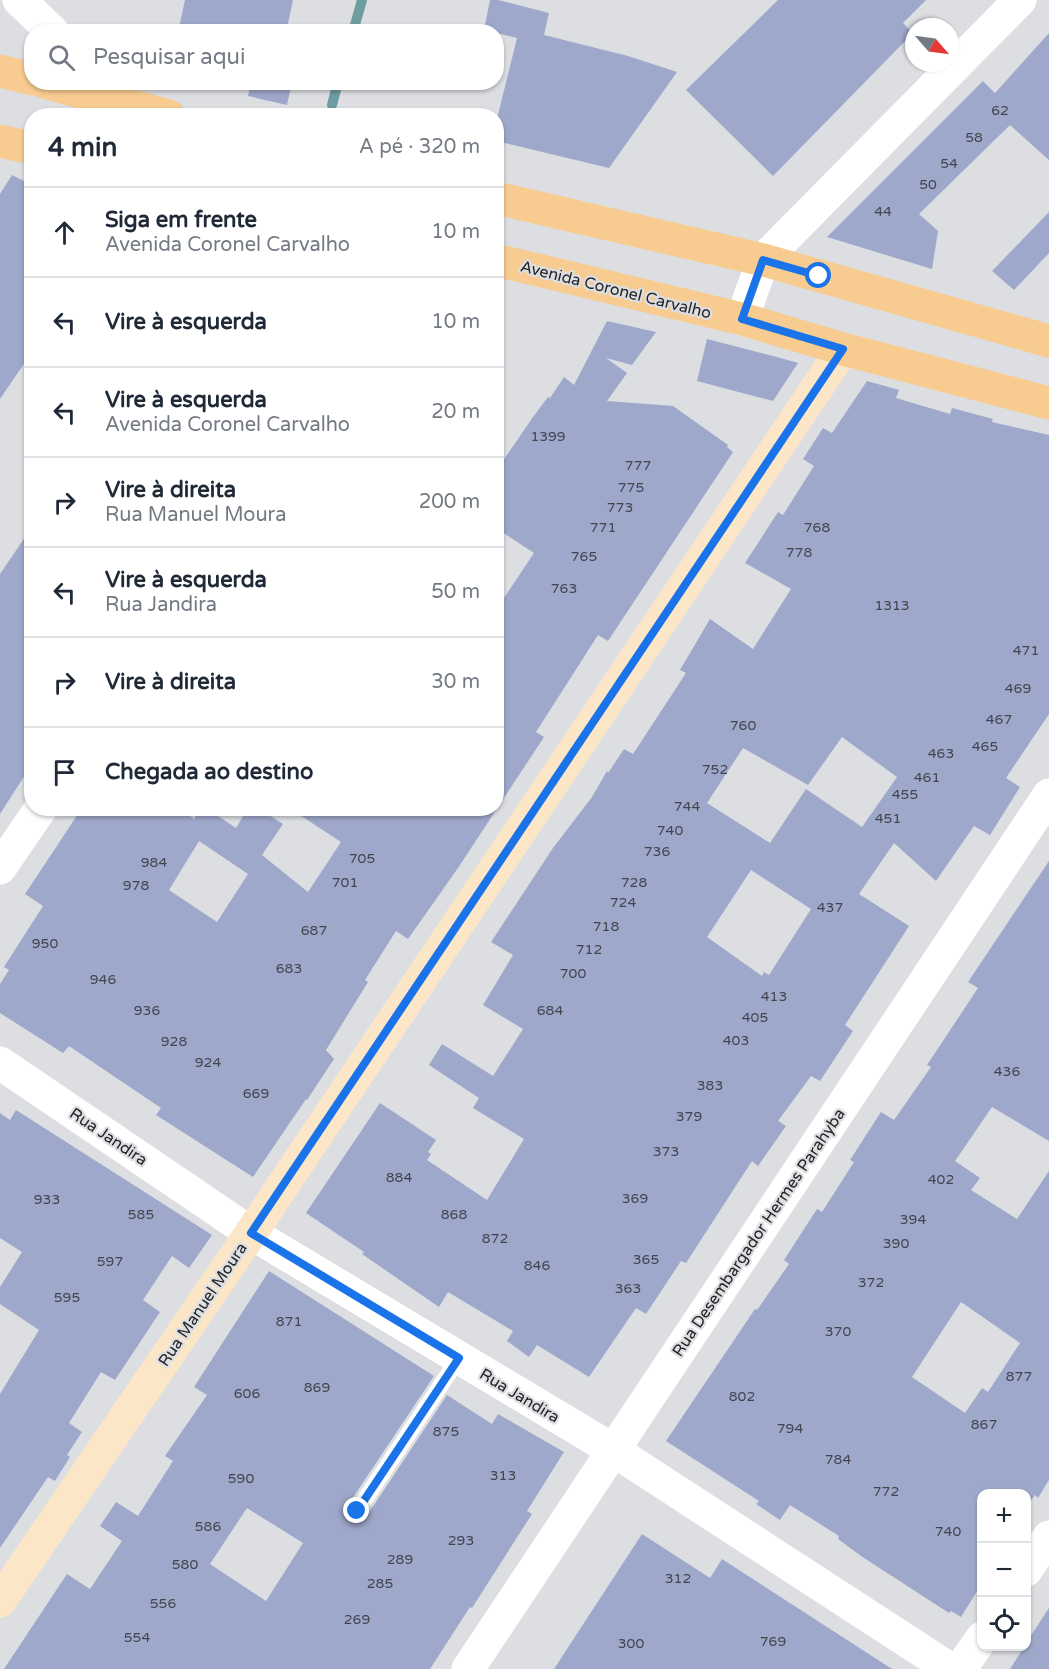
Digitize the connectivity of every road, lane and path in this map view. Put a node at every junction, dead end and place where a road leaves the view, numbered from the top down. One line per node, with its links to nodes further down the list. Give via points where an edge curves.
1 (19, 0): 3 (street)
2 (1020, 0): 13 (street)
3 (44, 24)
4 (0, 71): 5 (main road)
5 (24, 77)
6 (75, 90): 8 (main road)
7 (117, 90): 8 (street)
8 (133, 105): 9 (main road)
9 (143, 108)
10 (0, 141): 11 (main road)
11 (24, 146)
12 (504, 200): 13 (main road)
13 (763, 260): 15 (street); 16 (main road)
14 (504, 262): 15 (main road, Avenida Coronel Carvalho)
15 (742, 319): 17 (main road, Avenida Coronel Carvalho)
16 (1049, 341)
17 (843, 349): 18 (main road, Avenida Coronel Carvalho); 23 (street, Rua Manuel Moura)
18 (1049, 403)
19 (1049, 795): 25 (street, Rua Desembargador Hermes Parahyba)
20 (36, 816): 21 (street)
21 (0, 868)
22 (0, 1063): 23 (street, Rua Jandira)
23 (251, 1233): 24 (street, Rua Jandira); 29 (street, Rua Manuel Moura)
24 (459, 1358): 25 (street, Rua Jandira); 26 (lane)
25 (613, 1450): 31 (street, Rua Desembargador Hermes Parahyba); 32 (street, Rua Jandira)
26 (357, 1511)
27 (1049, 1537): 28 (street)
28 (1031, 1563)
29 (0, 1601)
30 (977, 1644): 33 (street)
31 (468, 1669)
32 (950, 1669)
33 (960, 1669)

